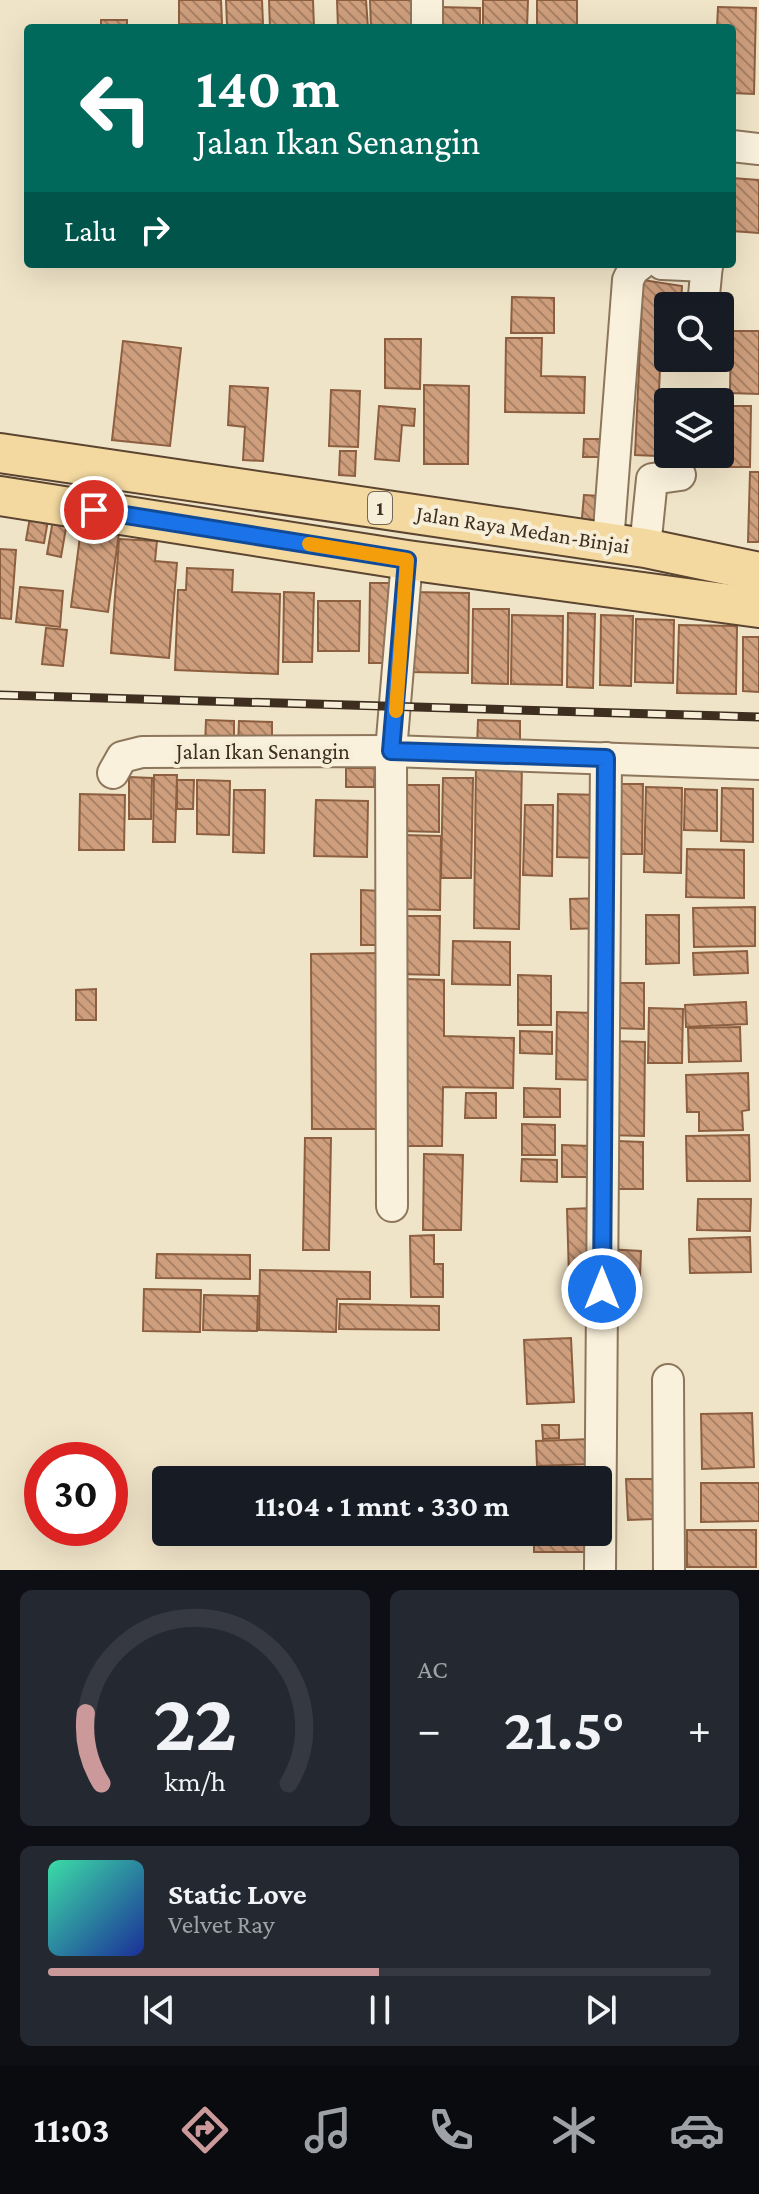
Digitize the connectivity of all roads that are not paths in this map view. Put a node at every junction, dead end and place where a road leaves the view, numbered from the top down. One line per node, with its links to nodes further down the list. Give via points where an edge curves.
1 (427, 0): 2 (street)
2 (427, 24)
3 (736, 146): 4 (street)
4 (759, 149)
5 (638, 268): 11 (street, via 628,280)
6 (707, 268): 7 (street)
7 (704, 292)
8 (0, 453): 11 (main road, Jalan Raya Medan-Binjai / 1)
9 (680, 475): 11 (street, via 652,479)
10 (0, 496): 12 (main road, Jalan Raya Medan-Binjai / 1)
11 (626, 545): 13 (main road, Jalan Raya Medan-Binjai / 1)
12 (407, 560): 14 (main road, Jalan Raya Medan-Binjai / 1); 15 (street)
13 (759, 572)
14 (759, 608)
15 (391, 751): 16 (street, Jalan Ikan Senangin); 18 (street, Jalan Ikan Senangin, via 142,752 122,757); 19 (street)
16 (606, 758): 17 (street, Jalan Ikan Senangin); 21 (street)
17 (759, 764)
18 (113, 773)
19 (392, 1206)
20 (668, 1380): 22 (street)
21 (600, 1570)
22 (669, 1570)

